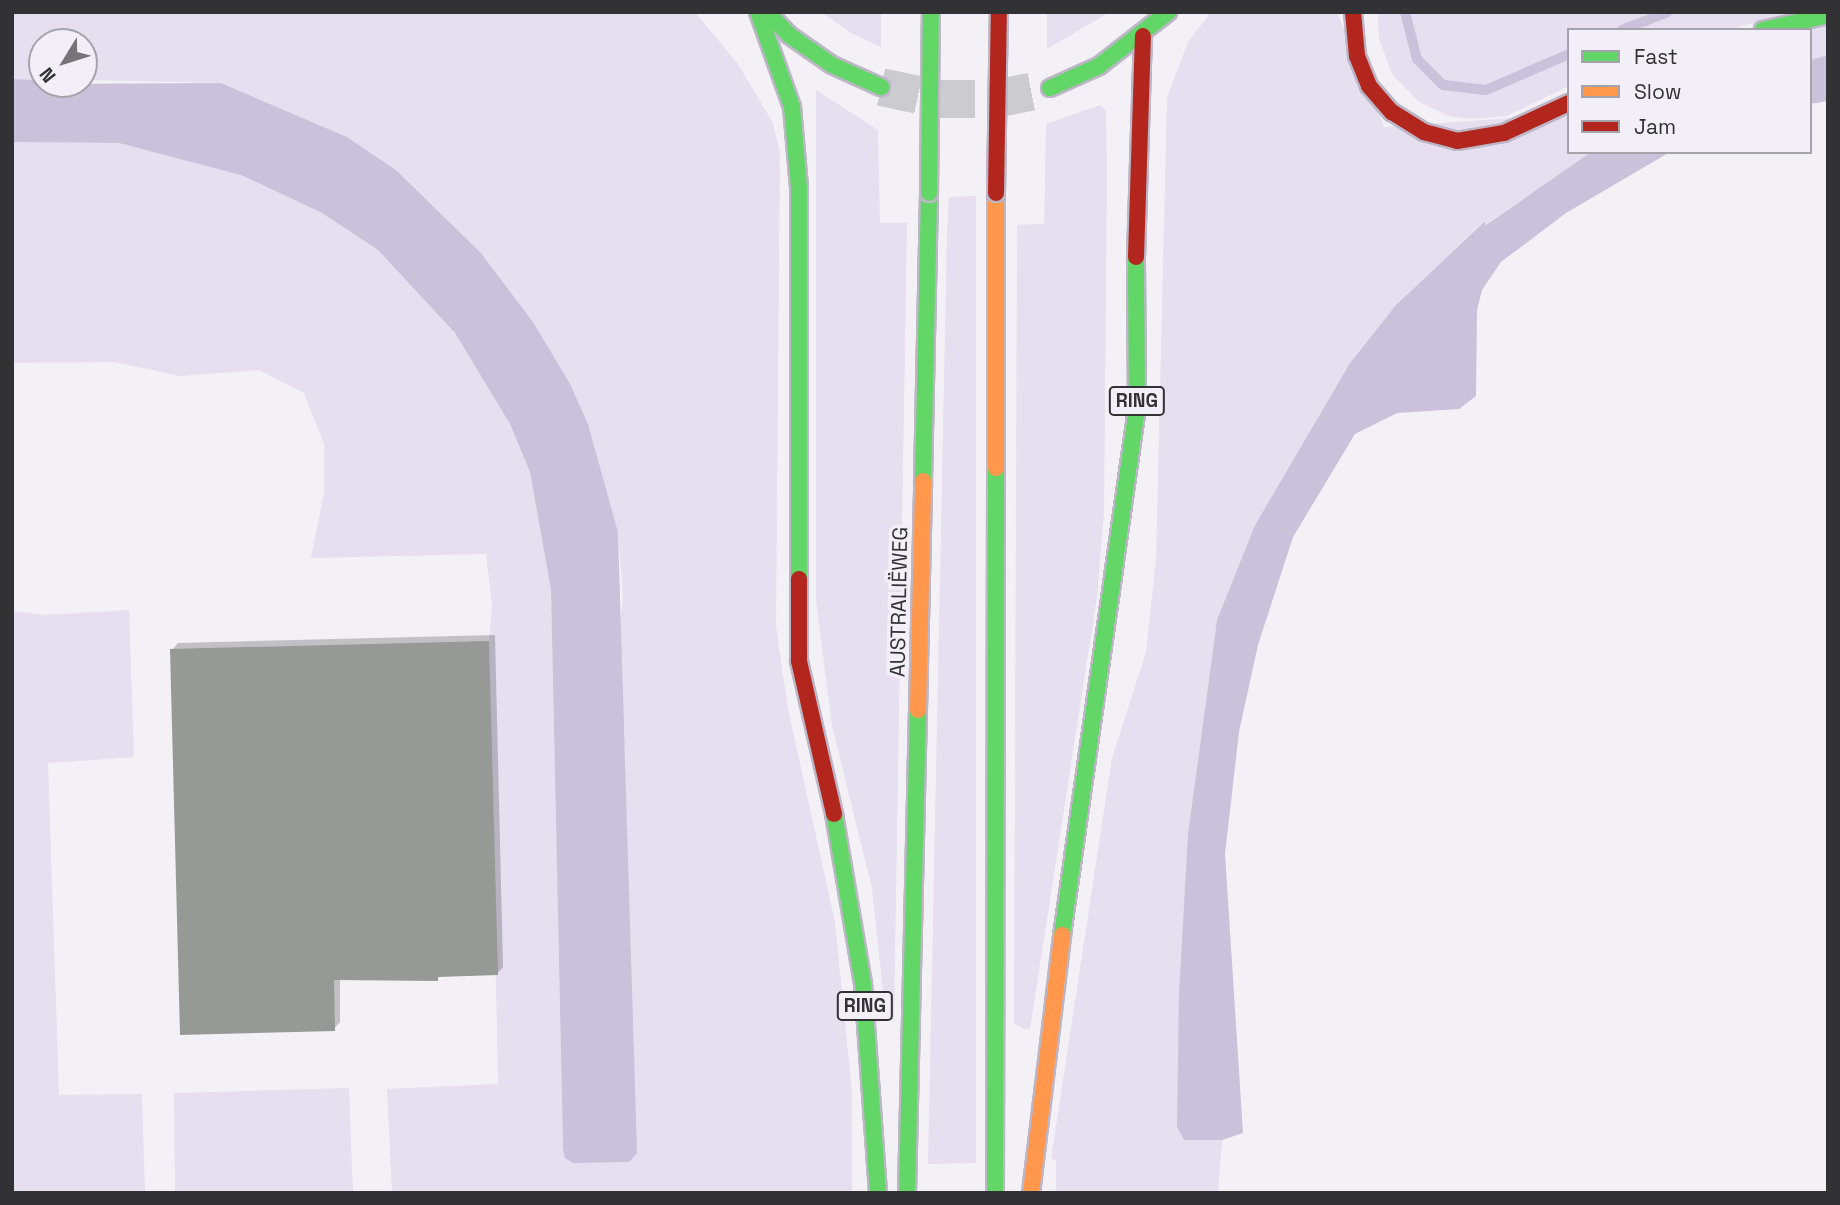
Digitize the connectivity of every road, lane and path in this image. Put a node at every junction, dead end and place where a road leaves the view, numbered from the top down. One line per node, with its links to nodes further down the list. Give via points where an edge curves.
1 (758, 12): 16 (main road, RING, via 792,107 799,187 799,661 836,821 863,983)
2 (767, 12): 10 (main road, via 789,35 832,65)
3 (931, 12): 15 (main road, AUSTRALIËWEG, bridge)
4 (999, 12): 13 (main road, bridge)
5 (1168, 12): 9 (main road)
6 (1353, 12): 12 (main road, via 1357,56 1369,86 1392,112 1424,132 1457,141 1504,133)
7 (1828, 15): 8 (main road)
8 (1772, 28)
9 (1143, 36): 11 (main road, via 1099,66); 14 (main road, RING, via 1135,197 1137,408 1106,648 1052,998)
10 (881, 87)
11 (1050, 88)
12 (1567, 104)
13 (995, 1191)
14 (1031, 1191)
15 (907, 1192)
16 (878, 1193)

